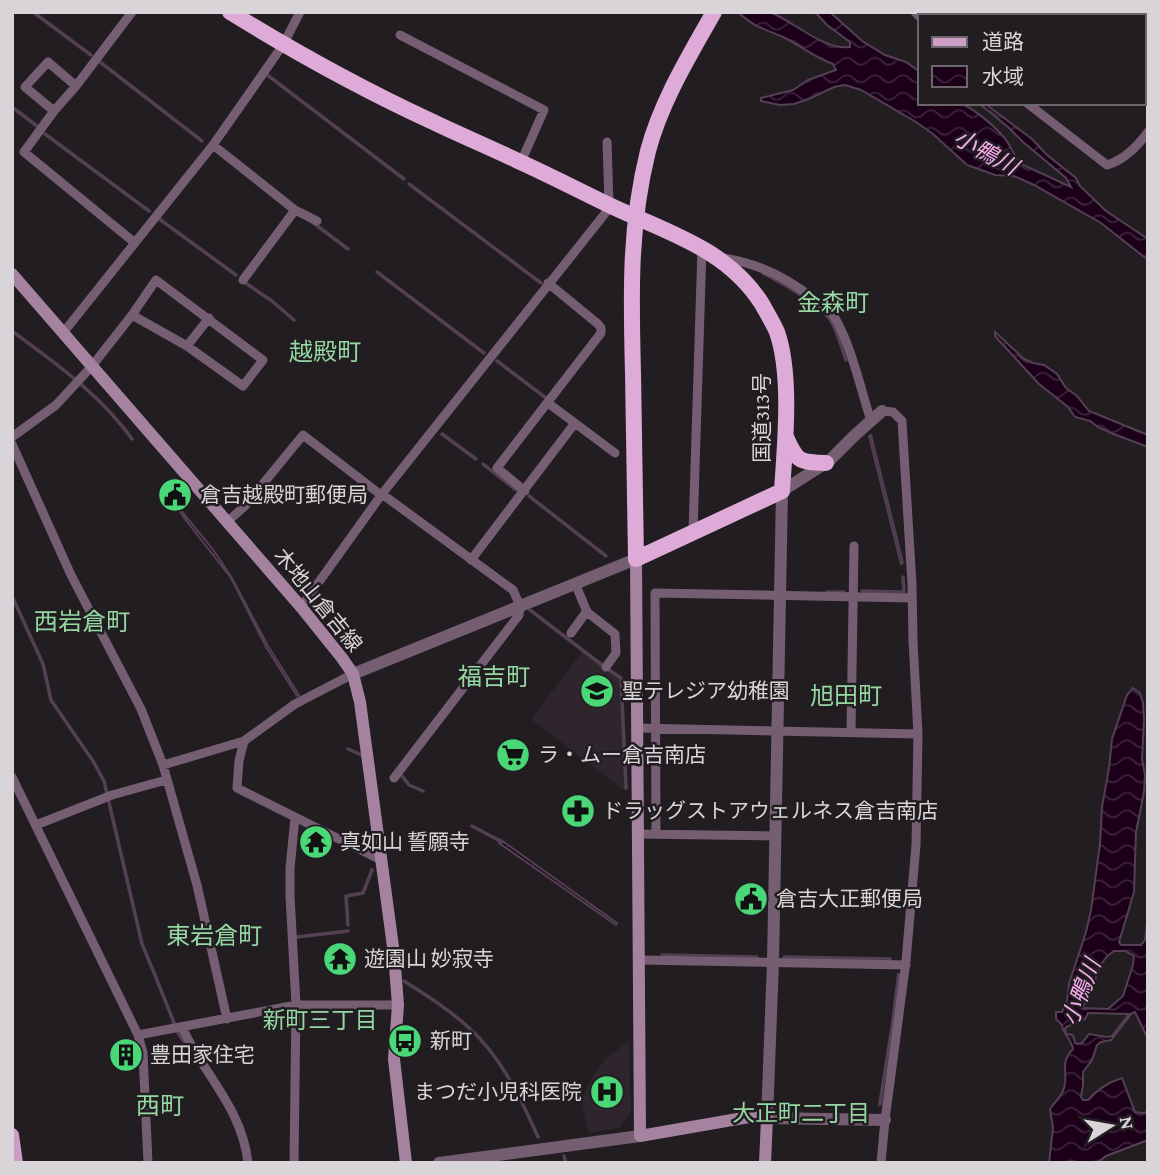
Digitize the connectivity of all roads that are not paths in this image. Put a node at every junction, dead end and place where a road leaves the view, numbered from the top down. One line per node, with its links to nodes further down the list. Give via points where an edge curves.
1 (132, 12): 7 (street)
2 (230, 12): 6 (highway, 国道313号)
3 (300, 12): 6 (street)
4 (714, 12): 43 (highway, via 660,117 634,228)
5 (400, 35): 13 (street, via 544,110)
6 (283, 45): 12 (street); 13 (highway, 国道313号)
7 (76, 86): 9 (street); 9 (street, via 48,62 25,88)
8 (1030, 105): 10 (street, via 1107,165 1121,161)
9 (54, 111): 17 (street, via 24,152)
10 (1148, 132)
11 (607, 142): 14 (street)
12 (213, 145): 15 (street); 17 (street)
13 (521, 162): 14 (highway, 国道313号)
14 (610, 205): 18 (highway, 国道313号); 22 (street)
15 (295, 210): 16 (street); 21 (street)
16 (317, 221)
17 (135, 243): 25 (street)
18 (702, 248): 19 (highway, 国道313号); 41 (street)
19 (718, 258): 30 (street, via 752,264 796,285 834,316); 32 (highway, 国道313号, via 749,284 777,332 785,369)
20 (12, 275): 25 (main road, 木地山倉吉線)
21 (243, 280)
22 (548, 283): 28 (street, via 601,328); 39 (street)
23 (132, 315): 24 (street, via 156,280); 26 (street); 27 (street)
24 (209, 318): 26 (street); 26 (street, via 263,359 243,386)
25 (63, 333): 27 (main road, 木地山倉吉線)
26 (187, 346)
27 (92, 366): 33 (street, via 56,405); 40 (main road, 木地山倉吉線)
28 (548, 403): 31 (street); 37 (street, via 497,468)
29 (882, 411): 30 (street); 48 (street, via 893,412 902,421)
30 (871, 421): 36 (street)
31 (575, 423): 35 (street); 37 (street)
32 (785, 435): 36 (highway, via 802,461); 38 (highway, 国道313号)
33 (12, 437)
34 (12, 444): 61 (street, via 71,575 141,709)
35 (615, 453)
36 (826, 463): 38 (street)
37 (525, 491): 44 (street)
38 (782, 491): 41 (highway, 国道313号); 46 (street)
39 (381, 494): 40 (street, via 303,435); 44 (street); 50 (street)
40 (227, 522): 50 (main road, 木地山倉吉線)
41 (693, 532): 43 (highway, 国道313号)
42 (854, 546): 47 (street)
43 (636, 559): 45 (street); 55 (main road)
44 (471, 561): 49 (street, via 513,590)
45 (575, 583): 49 (street); 51 (street)
46 (780, 596): 47 (street); 56 (street, via 655,593); 57 (street)
47 (854, 596): 48 (street); 58 (street)
48 (912, 598): 59 (street)
49 (520, 606): 54 (street); 63 (street, via 519,615)
50 (301, 607): 54 (main road, 木地山倉吉線)
51 (587, 611): 52 (street); 53 (street, via 615,634 616,653)
52 (570, 634)
53 (606, 667)
54 (353, 674): 60 (street, via 295,704); 70 (main road, 木地山倉吉線)
55 (637, 728): 56 (street); 67 (main road)
56 (656, 728): 57 (street); 68 (street)
57 (778, 731): 58 (street); 69 (street)
58 (851, 732): 59 (street)
59 (918, 734): 73 (street, via 916,845)
60 (244, 741): 61 (street); 65 (street, via 237,788)
61 (163, 765): 64 (street)
62 (12, 777): 66 (street)
63 (394, 778)
64 (166, 780): 66 (street); 76 (street, via 197,885)
65 (295, 818): 70 (street); 74 (street, via 290,896)
66 (36, 825): 78 (street)
67 (639, 834): 68 (street); 71 (main road)
68 (656, 834): 69 (street)
69 (775, 836): 72 (street)
70 (381, 860): 75 (main road, 木地山倉吉線)
71 (640, 960): 72 (street); 82 (main road)
72 (772, 962): 73 (street); 79 (street)
73 (906, 965): 80 (street)
74 (296, 1005): 75 (street); 76 (street); 87 (street)
75 (398, 1005): 88 (main road, 木地山倉吉線, via 394,1059)
76 (227, 1019): 77 (street)
77 (182, 1027): 78 (street); 86 (street, via 232,1110 242,1131)
78 (138, 1035): 85 (street, via 143,1053)
79 (767, 1118): 80 (street); 82 (main road, via 749,1117); 90 (main road)
80 (885, 1120): 91 (street)
81 (12, 1135): 84 (main road)
82 (640, 1136): 83 (street)
83 (523, 1157): 89 (street)
84 (16, 1163)
85 (148, 1163)
86 (248, 1163)
87 (294, 1163)
88 (406, 1163)
89 (439, 1163)
90 (765, 1163)
91 (881, 1163)

